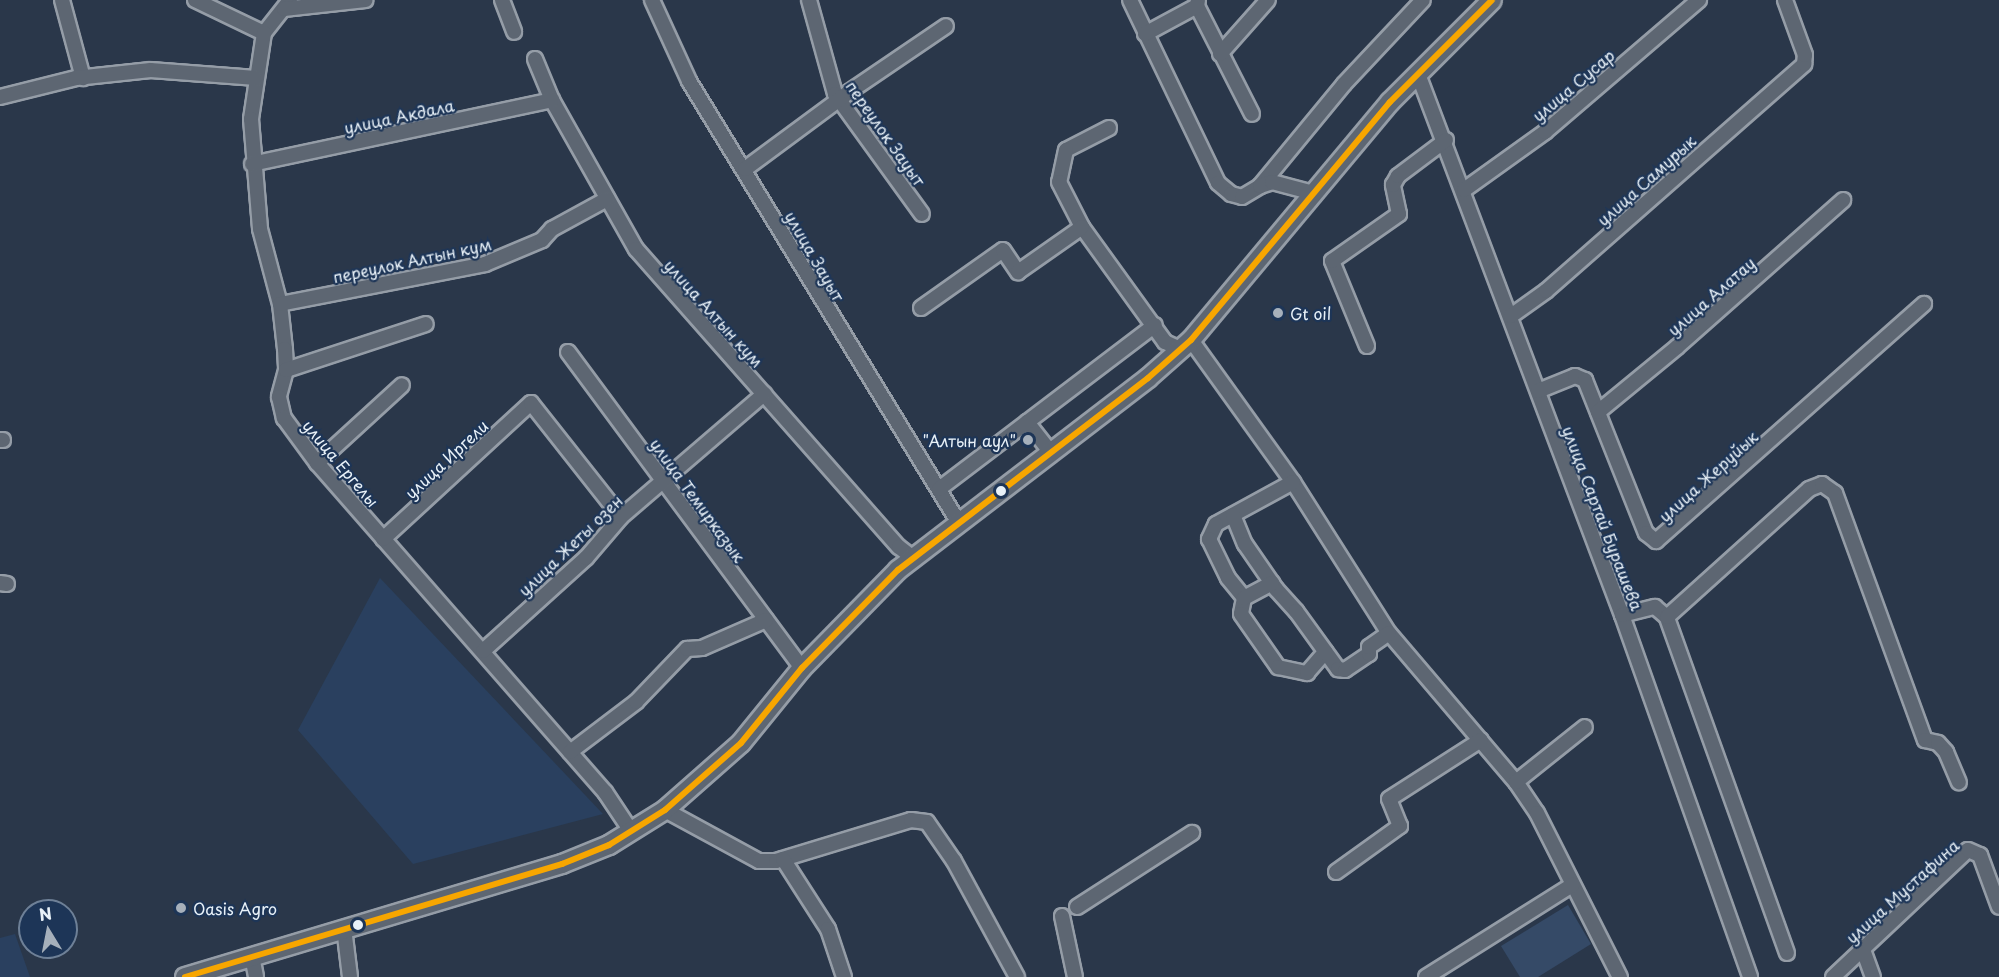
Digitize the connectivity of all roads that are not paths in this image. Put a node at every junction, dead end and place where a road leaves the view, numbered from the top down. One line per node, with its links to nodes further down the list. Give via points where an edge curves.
1 (62, 0): 22 (street)
2 (195, 0): 17 (street)
3 (366, 0): 14 (street)
4 (502, 0): 16 (street)
5 (652, 0): 31 (street, улица Зауыт, via 689,81)
6 (809, 0): 26 (street, переулок Зауыт)
7 (1130, 0): 18 (street)
8 (1268, 0): 19 (street)
9 (1423, 0): 32 (street, via 1344,84)
10 (1492, 0): 21 (main road)
11 (1699, 0): 33 (street, улица Сусар, via 1545,132)
12 (1785, 0): 42 (street, улица Самурык, via 1805,55 1801,67 1554,284)
13 (1190, 4): 18 (street); 19 (street)
14 (287, 5): 17 (street, улица Ергелы)
15 (946, 26): 26 (street)
16 (514, 32)
17 (264, 33): 23 (street, улица Ергелы)
18 (1145, 34): 32 (street, via 1218,183 1242,197)
19 (1221, 54): 27 (street)
20 (535, 59): 25 (street, улица Алтын кум)
21 (1418, 74): 29 (street, улица Сартай Бурашева); 34 (main road)
22 (83, 78): 23 (street, via 151,70); 24 (street)
23 (256, 78): 30 (street, улица Ергелы)
24 (0, 97)
25 (552, 100): 30 (street, улица Акдала); 35 (street, улица Алтын кум)
26 (839, 100): 31 (street); 37 (street, переулок Зауыт)
27 (1252, 114)
28 (1109, 128): 38 (street, via 1080,141 1062,158 1059,182)
29 (1446, 140): 33 (street, улица Сартай Бурашева); 46 (street, via 1398,176 1393,185 1399,214 1332,261)
30 (252, 164): 39 (street, улица Ергелы, via 265,251)
31 (745, 169): 58 (street, улица Зауыт, via 878,395)
32 (1260, 186): 34 (street, via 1272,182)
33 (1464, 190): 42 (street, улица Сартай Бурашева)
34 (1314, 193): 45 (main road)
35 (608, 200): 39 (street, переулок Алтын кум, via 552,229 542,240 485,264); 51 (street, улица Алтын кум, via 636,249)
36 (1843, 200): 52 (street, улица Алатау, via 1686,340)
37 (922, 214)
38 (1082, 226): 41 (street, via 1018,272 1003,250); 44 (street)
39 (280, 304): 48 (street, улица Ергелы)
40 (1924, 304): 52 (street, улица Жеруйык, via 1656,542 1646,533)
41 (921, 308)
42 (1511, 316): 50 (street, улица Сартай Бурашева)
43 (426, 324): 48 (street)
44 (1155, 326): 45 (street, via 1165,342); 53 (street)
45 (1185, 345): 54 (main road, via 1148,378); 56 (street)
46 (1367, 346)
47 (568, 351): 57 (street, улица Темирказык)
48 (286, 370): 55 (street, улица Ергелы, via 279,397 284,418)
49 (402, 385): 55 (street)
50 (1538, 391): 52 (street, улица Жеруйык, via 1575,376 1582,378); 66 (street, улица Сартай Бурашева)
51 (764, 394): 57 (street, улица Жеты озен); 63 (street, улица Алтын кум, via 899,547)
52 (1598, 412)
53 (1027, 422): 54 (street); 58 (street)
54 (1050, 451): 61 (main road)
55 (317, 463): 62 (street, улица Ергелы)
56 (1293, 482): 59 (street); 69 (street)
57 (665, 483): 60 (street, улица Жеты озен); 68 (street, улица Темирказык)
58 (939, 489): 61 (street, улица Зауыт)
59 (1233, 515): 64 (street, via 1245,544); 65 (street, via 1216,524 1209,539 1228,578)
60 (621, 517): 62 (street, улица Иргели, via 531,403); 70 (street, улица Жеты озен, via 586,558)
61 (959, 523): 63 (main road)
62 (383, 539): 70 (street, улица Ергелы)
63 (914, 558): 72 (main road, via 854,611)
64 (1272, 583): 65 (street); 71 (street)
65 (1244, 598): 71 (street, via 1242,614 1278,667 1307,673)
66 (1622, 615): 67 (street, via 1654,608); 99 (street, улица Сартай Бурашева)
67 (1667, 617): 77 (street, via 1809,489 1822,484 1830,488 1839,501 1925,740 1938,743 1946,752); 89 (street)
68 (766, 620): 72 (street, улица Темирказык); 75 (street, via 702,648 687,648 636,702)
69 (1389, 633): 71 (street, via 1369,647 1369,654 1345,670 1338,669); 74 (street)
70 (483, 651): 75 (street, улица Ергелы)
71 (1325, 652)
72 (802, 668): 78 (main road, via 741,742)
73 (1585, 727): 76 (street)
74 (1481, 740): 76 (street); 82 (street, via 1389,799 1400,826)
75 (570, 752): 79 (street, улица Ергелы, via 605,792)
76 (1516, 782): 83 (street, via 1556,843)
77 (1959, 782)
78 (665, 810): 79 (main road); 81 (street, via 744,856 759,861)
79 (631, 831): 87 (main road, via 609,845 532,874)
80 (1192, 834): 84 (street)
81 (783, 859): 94 (street, via 828,929); 95 (street, via 911,820 927,822 954,861)
82 (1336, 872)
83 (1572, 885): 97 (street); 98 (street)
84 (1077, 907)
85 (1999, 907): 88 (street, улица Мустафина, via 1980,855 1968,850)
86 (1062, 916): 96 (street)
87 (344, 928): 90 (main road); 93 (street)
88 (1862, 947): 100 (street, улица Мустафина); 101 (street)
89 (1787, 953)
90 (252, 956): 91 (main road); 92 (street)
91 (185, 977)
92 (256, 977)
93 (350, 977)
94 (844, 977)
95 (1017, 977)
96 (1075, 977)
97 (1426, 977)
98 (1620, 977)
99 (1750, 977)
100 (1833, 977)
101 (1873, 977)

